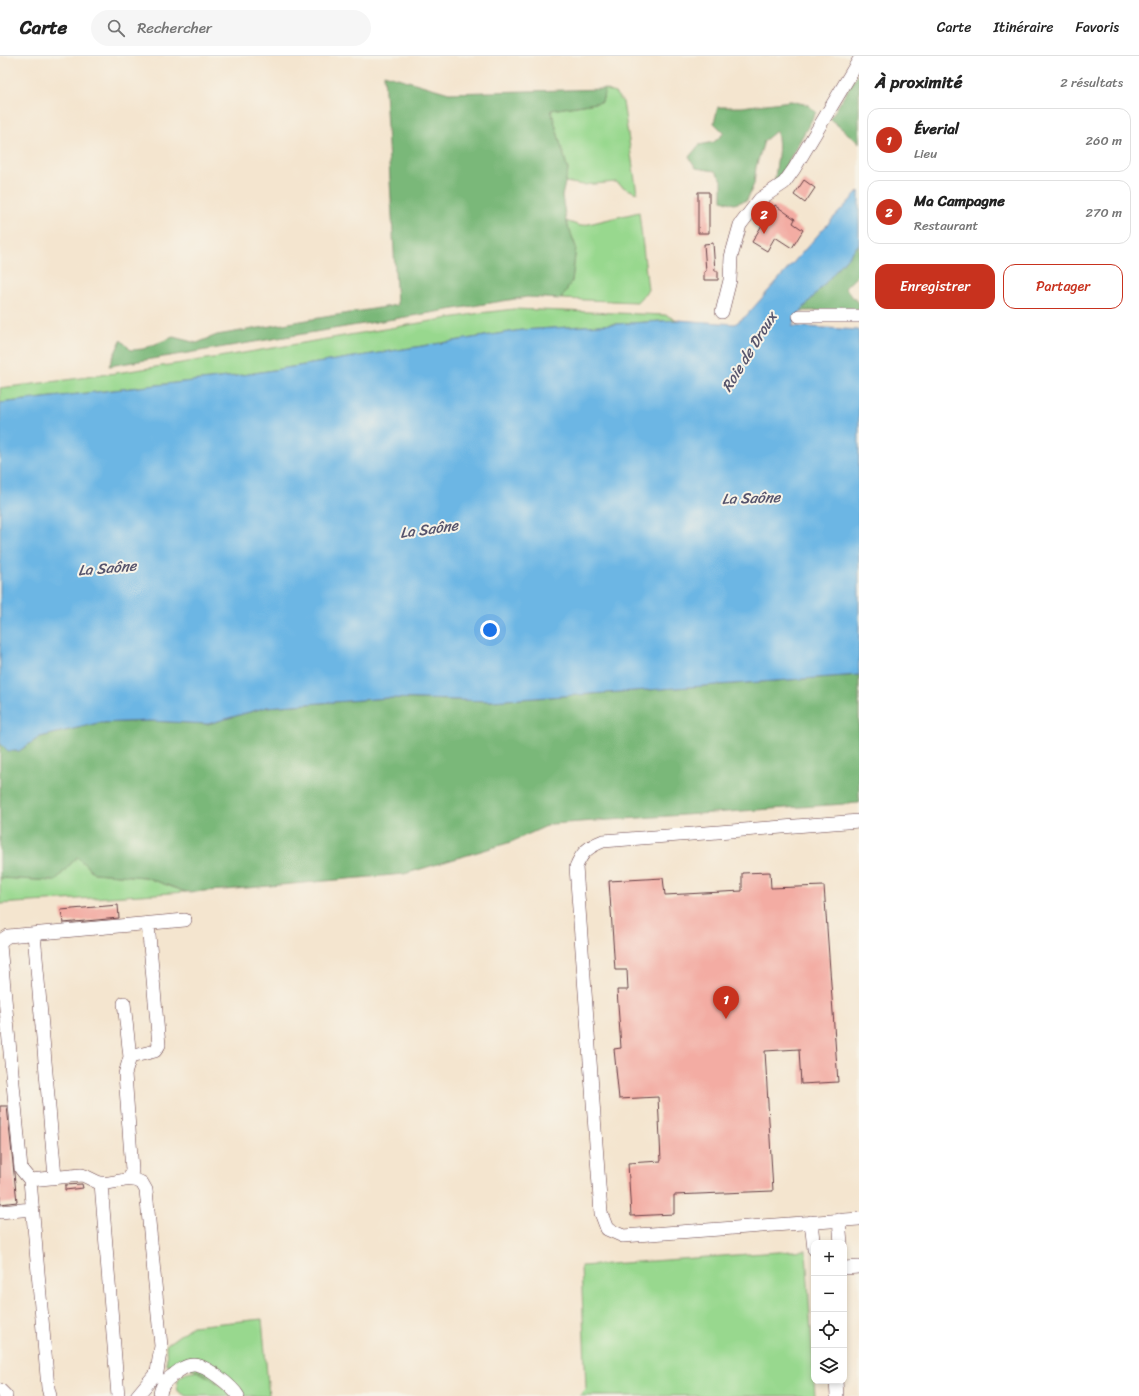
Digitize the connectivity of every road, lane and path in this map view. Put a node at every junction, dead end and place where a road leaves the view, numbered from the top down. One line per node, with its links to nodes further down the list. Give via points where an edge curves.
1 (859, 60): 2 (street, via 784,184 760,199 740,225 731,257 729,285)
2 (722, 312)
3 (799, 316): 4 (street)
4 (859, 316)
5 (859, 821): 19 (street, via 603,841 591,845 582,853 576,867 602,1213 607,1229 623,1236)
6 (185, 920): 7 (street)
7 (148, 924): 8 (street); 10 (street, via 159,1045 155,1051)
8 (34, 934): 11 (street); 13 (street, via 8,936 0,945 21,1169)
9 (124, 1003): 10 (street)
10 (130, 1058): 12 (street, via 125,1074 132,1170)
11 (54, 1177): 13 (street); 14 (street, via 81,1175)
12 (130, 1179): 14 (street); 24 (street, via 142,1183 148,1200)
13 (30, 1180): 15 (street)
14 (101, 1183): 29 (street)
15 (32, 1209): 16 (street); 28 (street)
16 (0, 1212)
17 (859, 1219): 18 (street)
18 (839, 1220): 19 (street); 21 (street)
19 (811, 1222): 20 (street)
20 (813, 1240)
21 (841, 1240)
22 (859, 1267): 23 (street)
23 (847, 1268)
24 (162, 1376): 30 (street); 31 (street); 32 (street, via 194,1365 205,1368 234,1389)
25 (836, 1384): 33 (street)
26 (0, 1390): 27 (street)
27 (6, 1396)
28 (50, 1396)
29 (118, 1396)
30 (137, 1396)
31 (160, 1396)
32 (238, 1396)
33 (837, 1396)

